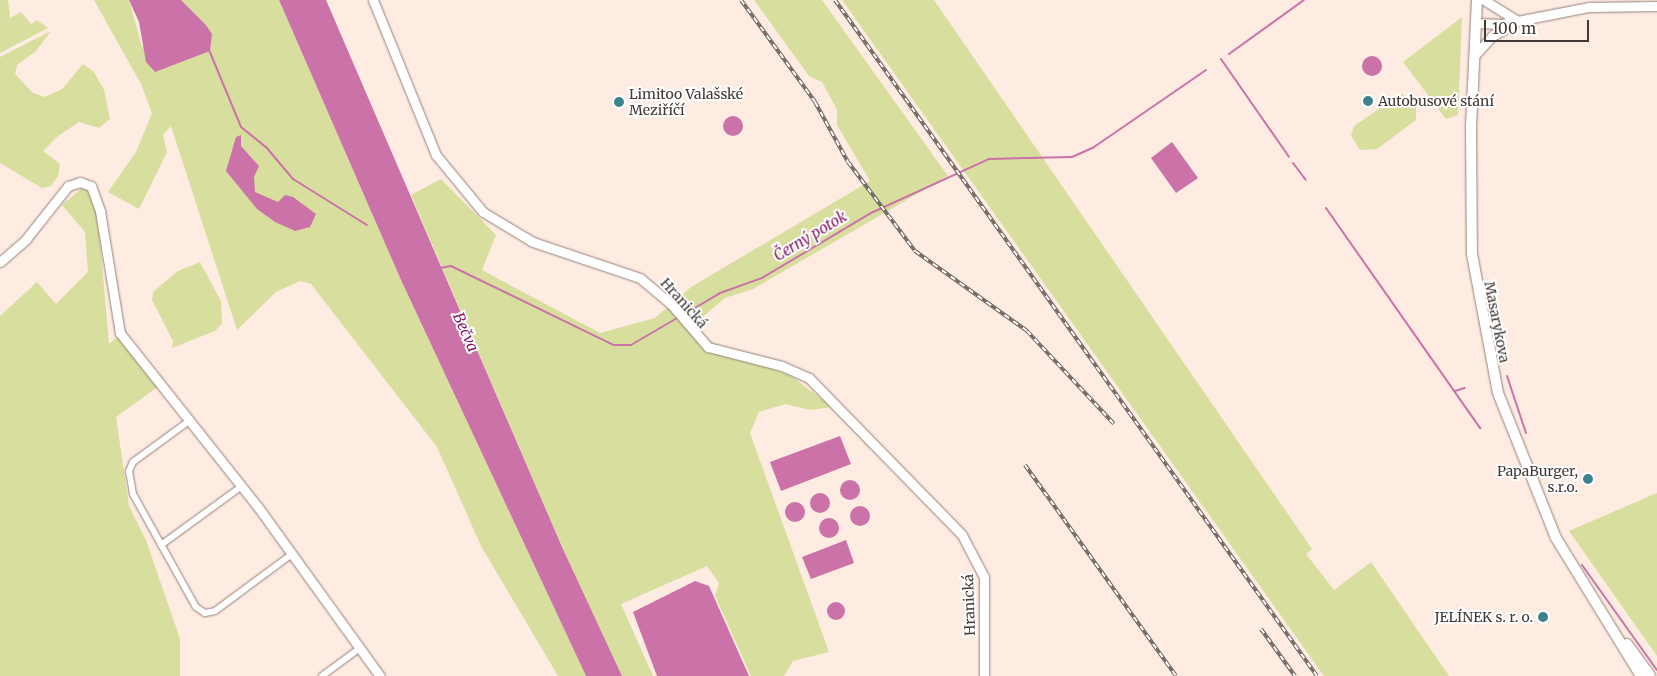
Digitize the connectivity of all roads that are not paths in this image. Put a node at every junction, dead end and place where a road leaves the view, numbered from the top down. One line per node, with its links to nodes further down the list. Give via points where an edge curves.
1 (374, 0): 18 (street, Hranická, via 432,147 460,188 515,234 632,274 659,292 702,342 720,353 782,366 816,383 962,535 984,577)
2 (1477, 0): 7 (main road, Masarykova)
3 (1484, 0): 6 (street)
4 (1627, 3): 5 (street); 6 (street, via 1566,10)
5 (1657, 6)
6 (1519, 21): 7 (street); 8 (street, via 1492,36)
7 (1476, 23): 8 (main road, Masarykova)
8 (1474, 56): 14 (main road, Masarykova, via 1470,228 1483,331 1498,393 1534,492)
9 (0, 262): 10 (street, via 26,240 68,186 80,182 91,186 100,211 120,333)
10 (189, 421): 11 (street); 12 (street, via 133,462 129,471 133,494)
11 (242, 486): 12 (street); 13 (street)
12 (162, 544): 13 (street, via 196,607 205,614 215,611)
13 (292, 554): 15 (street)
14 (1596, 603): 19 (main road, Masarykova); 20 (main road, Masarykova)
15 (360, 648): 16 (street); 17 (street)
16 (322, 676)
17 (380, 676)
18 (984, 676)
19 (1641, 676)
20 (1650, 676)

